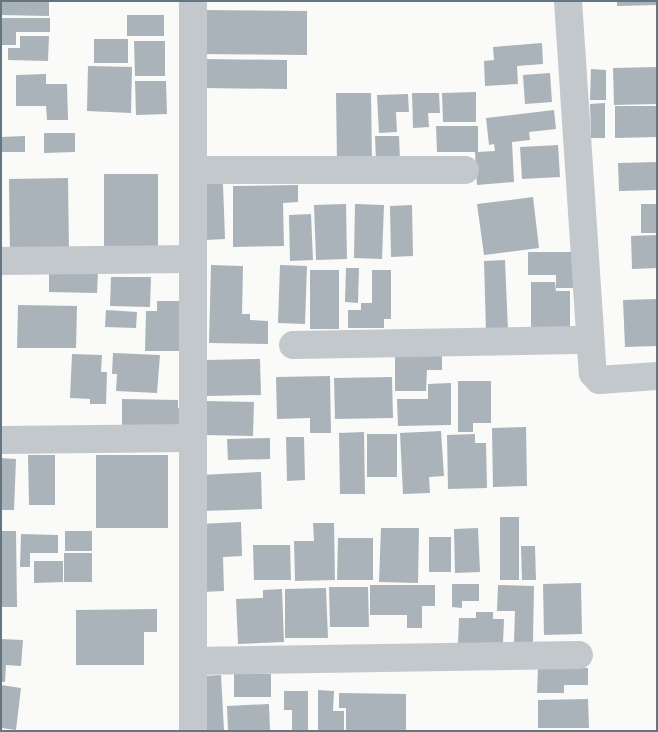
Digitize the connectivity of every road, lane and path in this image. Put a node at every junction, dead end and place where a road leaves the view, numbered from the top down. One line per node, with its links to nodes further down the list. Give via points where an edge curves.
1 (193, 1): 3 (street)
2 (568, 1): 7 (street)
3 (192, 170): 4 (street); 5 (street)
4 (465, 170)
5 (192, 259): 6 (street); 10 (street)
6 (1, 261)
7 (590, 340): 8 (street); 9 (street, via 593,373 599,380)
8 (293, 345)
9 (657, 376)
10 (192, 438): 11 (street); 13 (street)
11 (1, 440)
12 (579, 654): 13 (street)
13 (192, 661): 14 (street)
14 (192, 731)

